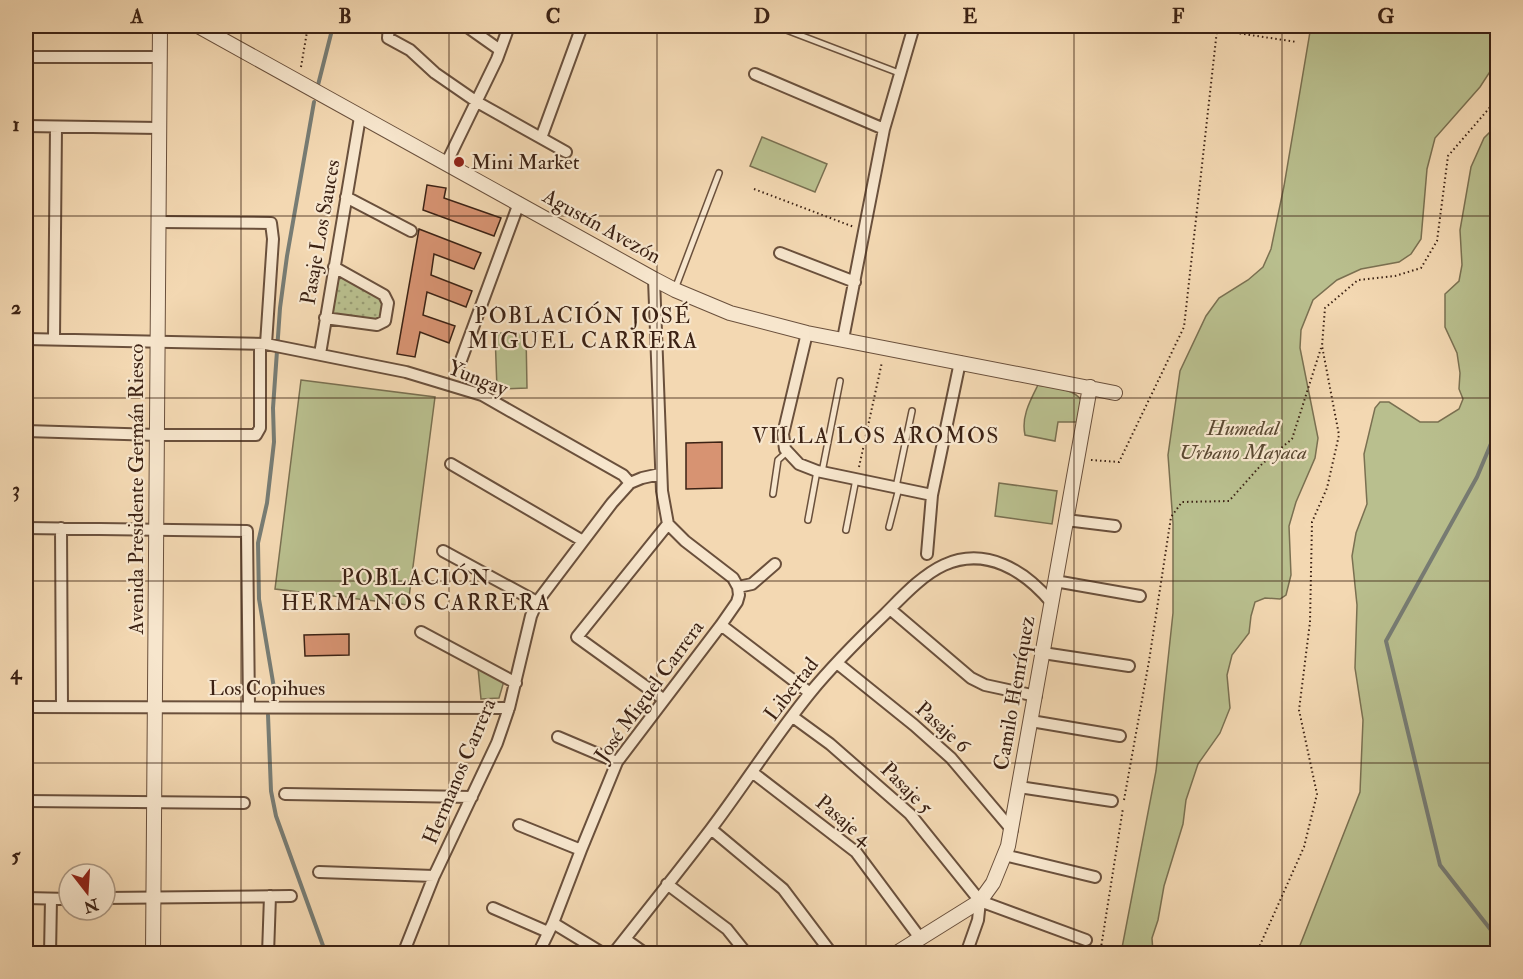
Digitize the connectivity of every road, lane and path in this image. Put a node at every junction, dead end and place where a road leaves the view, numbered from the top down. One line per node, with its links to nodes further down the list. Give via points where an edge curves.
1 (160, 26): 14 (street, Avenida Presidente Germán Riesco)
2 (198, 26): 17 (street, Agustín Avezón)
3 (308, 26): 17 (path)
4 (465, 26): 12 (street)
5 (509, 26): 12 (street)
6 (582, 26): 25 (street)
7 (776, 26): 16 (lane)
8 (914, 26): 16 (street)
9 (388, 27): 19 (street, via 388,38 410,50)
10 (1217, 28): 11 (path); 59 (path, via 1184,327 1119,462)
11 (1297, 42)
12 (500, 50): 19 (street)
13 (26, 57): 14 (street)
14 (160, 57): 23 (street, Avenida Presidente Germán Riesco)
15 (755, 74): 24 (street)
16 (899, 74): 24 (street)
17 (299, 82): 20 (street, Agustín Avezón)
18 (1497, 98): 47 (path, via 1448,156 1437,242 1421,268 1358,280 1325,308)
19 (477, 102): 25 (street); 27 (street)
20 (360, 117): 27 (street, Agustín Avezón); 30 (street, Pasaje Los Sauces)
21 (26, 126): 22 (street)
22 (56, 127): 23 (street); 43 (street)
23 (159, 128): 32 (street, Avenida Presidente Germán Riesco)
24 (884, 129): 34 (street)
25 (542, 138): 26 (street)
26 (566, 152)
27 (446, 164): 31 (street, Agustín Avezón)
28 (719, 173): 39 (lane)
29 (754, 189): 34 (path)
30 (346, 197): 33 (street); 36 (street, Pasaje Los Sauces)
31 (519, 203): 37 (street, Agustín Avezón); 51 (street)
32 (159, 222): 45 (street, Avenida Presidente Germán Riesco); 46 (street, via 271,224)
33 (411, 231)
34 (865, 231): 38 (street)
35 (780, 253): 38 (street)
36 (334, 267): 40 (street, Pasaje Los Sauces); 40 (street, via 384,295 388,303 385,321 376,325)
37 (654, 279): 39 (street, Agustín Avezón); 62 (street)
38 (855, 282): 44 (street)
39 (675, 290): 41 (street, Agustín Avezón, via 730,313)
40 (325, 318): 49 (street, Pasaje Los Sauces)
41 (807, 333): 44 (street, Agustín Avezón); 58 (street, via 783,434)
42 (26, 339): 43 (street)
43 (54, 339): 45 (street)
44 (843, 339): 48 (street, Agustín Avezón)
45 (158, 341): 46 (street); 57 (street, Avenida Presidente Germán Riesco)
46 (263, 344): 49 (street, Yungay); 57 (street, via 260,428 256,435)
47 (1322, 346): 148 (path, via 1292,439 1262,464 1229,501 1182,502 1171,517); 149 (path, via 1339,435 1327,488 1312,522 1310,622 1299,710 1317,794 1304,847)
48 (885, 347): 50 (street, Agustín Avezón); 63 (path)
49 (320, 354): 64 (street, Yungay, via 406,372 482,395 623,475)
50 (960, 362): 53 (street, Agustín Avezón); 67 (street)
51 (460, 363)
52 (840, 381): 61 (lane)
53 (1090, 387): 54 (street, Agustín Avezón); 59 (street, Camilo Henríquez)
54 (1115, 393)
55 (912, 411): 65 (lane)
56 (26, 431): 57 (street)
57 (157, 435): 75 (street, Avenida Presidente Germán Riesco)
58 (787, 452): 61 (street, via 798,464); 66 (lane, via 778,460)
59 (1077, 460): 69 (street, Camilo Henríquez)
60 (451, 464): 77 (street)
61 (819, 472): 63 (street); 68 (lane)
62 (660, 474): 64 (street); 70 (street)
63 (856, 479): 65 (street); 76 (lane)
64 (630, 483): 77 (street, Hermanos Carrera)
65 (897, 488): 67 (street); 72 (lane)
66 (773, 494)
67 (932, 495): 79 (street)
68 (808, 520)
69 (1066, 520): 71 (street); 81 (street, Camilo Henríquez)
70 (668, 524): 82 (street, via 733,578); 95 (street, via 577,637)
71 (1115, 526)
72 (890, 527)
73 (26, 528): 74 (street)
74 (61, 528): 75 (street); 97 (street)
75 (156, 530): 98 (street, Avenida Presidente Germán Riesco); 99 (street, via 247,531)
76 (846, 530)
77 (583, 541): 84 (street, Hermanos Carrera)
78 (443, 551): 84 (street)
79 (927, 554)
80 (775, 564): 82 (street, via 753,584)
81 (1055, 581): 83 (street); 85 (street, Camilo Henríquez)
82 (738, 587): 87 (street, José Miguel Carrera, via 737,602)
83 (1140, 596)
84 (537, 602): 92 (street, Hermanos Carrera)
85 (1051, 602): 86 (street, Libertad, via 1024,574 1001,562 972,558 944,565); 89 (street, Camilo Henríquez)
86 (890, 609): 90 (street, Libertad); 94 (street, via 971,678 985,685)
87 (721, 625): 93 (street); 95 (street, José Miguel Carrera)
88 (422, 632): 92 (street)
89 (1043, 653): 91 (street); 94 (street, Camilo Henríquez)
90 (837, 663): 93 (street, Libertad); 116 (street, Pasaje 6, via 951,758)
91 (1129, 666)
92 (516, 683): 100 (street, Hermanos Carrera)
93 (810, 693): 101 (street, Libertad)
94 (1036, 696): 102 (street, Camilo Henríquez)
95 (663, 699): 105 (street, José Miguel Carrera)
96 (26, 707): 97 (street, Los Copihues)
97 (62, 707): 98 (street, Los Copihues)
98 (155, 707): 99 (street, Los Copihues); 112 (street, Avenida Presidente Germán Riesco)
99 (249, 707): 100 (street, Los Copihues)
100 (509, 708): 109 (street, Hermanos Carrera)
101 (793, 717): 106 (street, Libertad); 130 (street, Pasaje 5, via 910,814)
102 (1031, 721): 103 (street); 107 (street, Camilo Henríquez)
103 (1120, 736)
104 (558, 737): 105 (street)
105 (617, 762): 117 (street, José Miguel Carrera)
106 (752, 772): 115 (street, Libertad); 133 (street, Pasaje 4, via 856,852)
107 (1019, 788): 111 (street); 116 (street, Camilo Henríquez)
108 (285, 794): 109 (street)
109 (472, 797): 120 (street, Hermanos Carrera)
110 (26, 801): 112 (street)
111 (1112, 801)
112 (154, 802): 113 (street); 125 (street, Avenida Presidente Germán Riesco)
113 (244, 803)
114 (519, 825): 117 (street)
115 (711, 829): 122 (street, Libertad); 145 (street, via 783,889)
116 (1012, 830): 118 (street, Camilo Henríquez)
117 (581, 850): 132 (street, José Miguel Carrera)
118 (1004, 855): 121 (street); 130 (street, Camilo Henríquez, via 993,883)
119 (319, 872): 120 (street)
120 (434, 876): 139 (street, Hermanos Carrera)
121 (1095, 877)
122 (667, 884): 134 (street, Libertad); 144 (street, via 727,929)
123 (270, 896): 124 (street); 125 (street); 138 (street)
124 (291, 896)
125 (153, 897): 127 (street); 137 (street, Avenida Presidente Germán Riesco)
126 (26, 898): 128 (street)
127 (117, 898)
128 (51, 899): 129 (street); 136 (street)
129 (57, 899)
130 (980, 901): 133 (street, Camilo Henríquez); 135 (street); 147 (street)
131 (493, 908): 132 (street)
132 (551, 928): 140 (street, José Miguel Carrera); 141 (street)
133 (920, 938): 146 (street, Camilo Henríquez)
134 (625, 939): 142 (street, Libertad); 143 (street)
135 (1086, 940)
136 (50, 954)
137 (153, 954)
138 (268, 954)
139 (403, 954)
140 (538, 954)
141 (604, 954)
142 (613, 954)
143 (646, 954)
144 (747, 954)
145 (832, 954)
146 (895, 954)
147 (966, 954)
148 (1100, 954)
149 (1256, 954)

